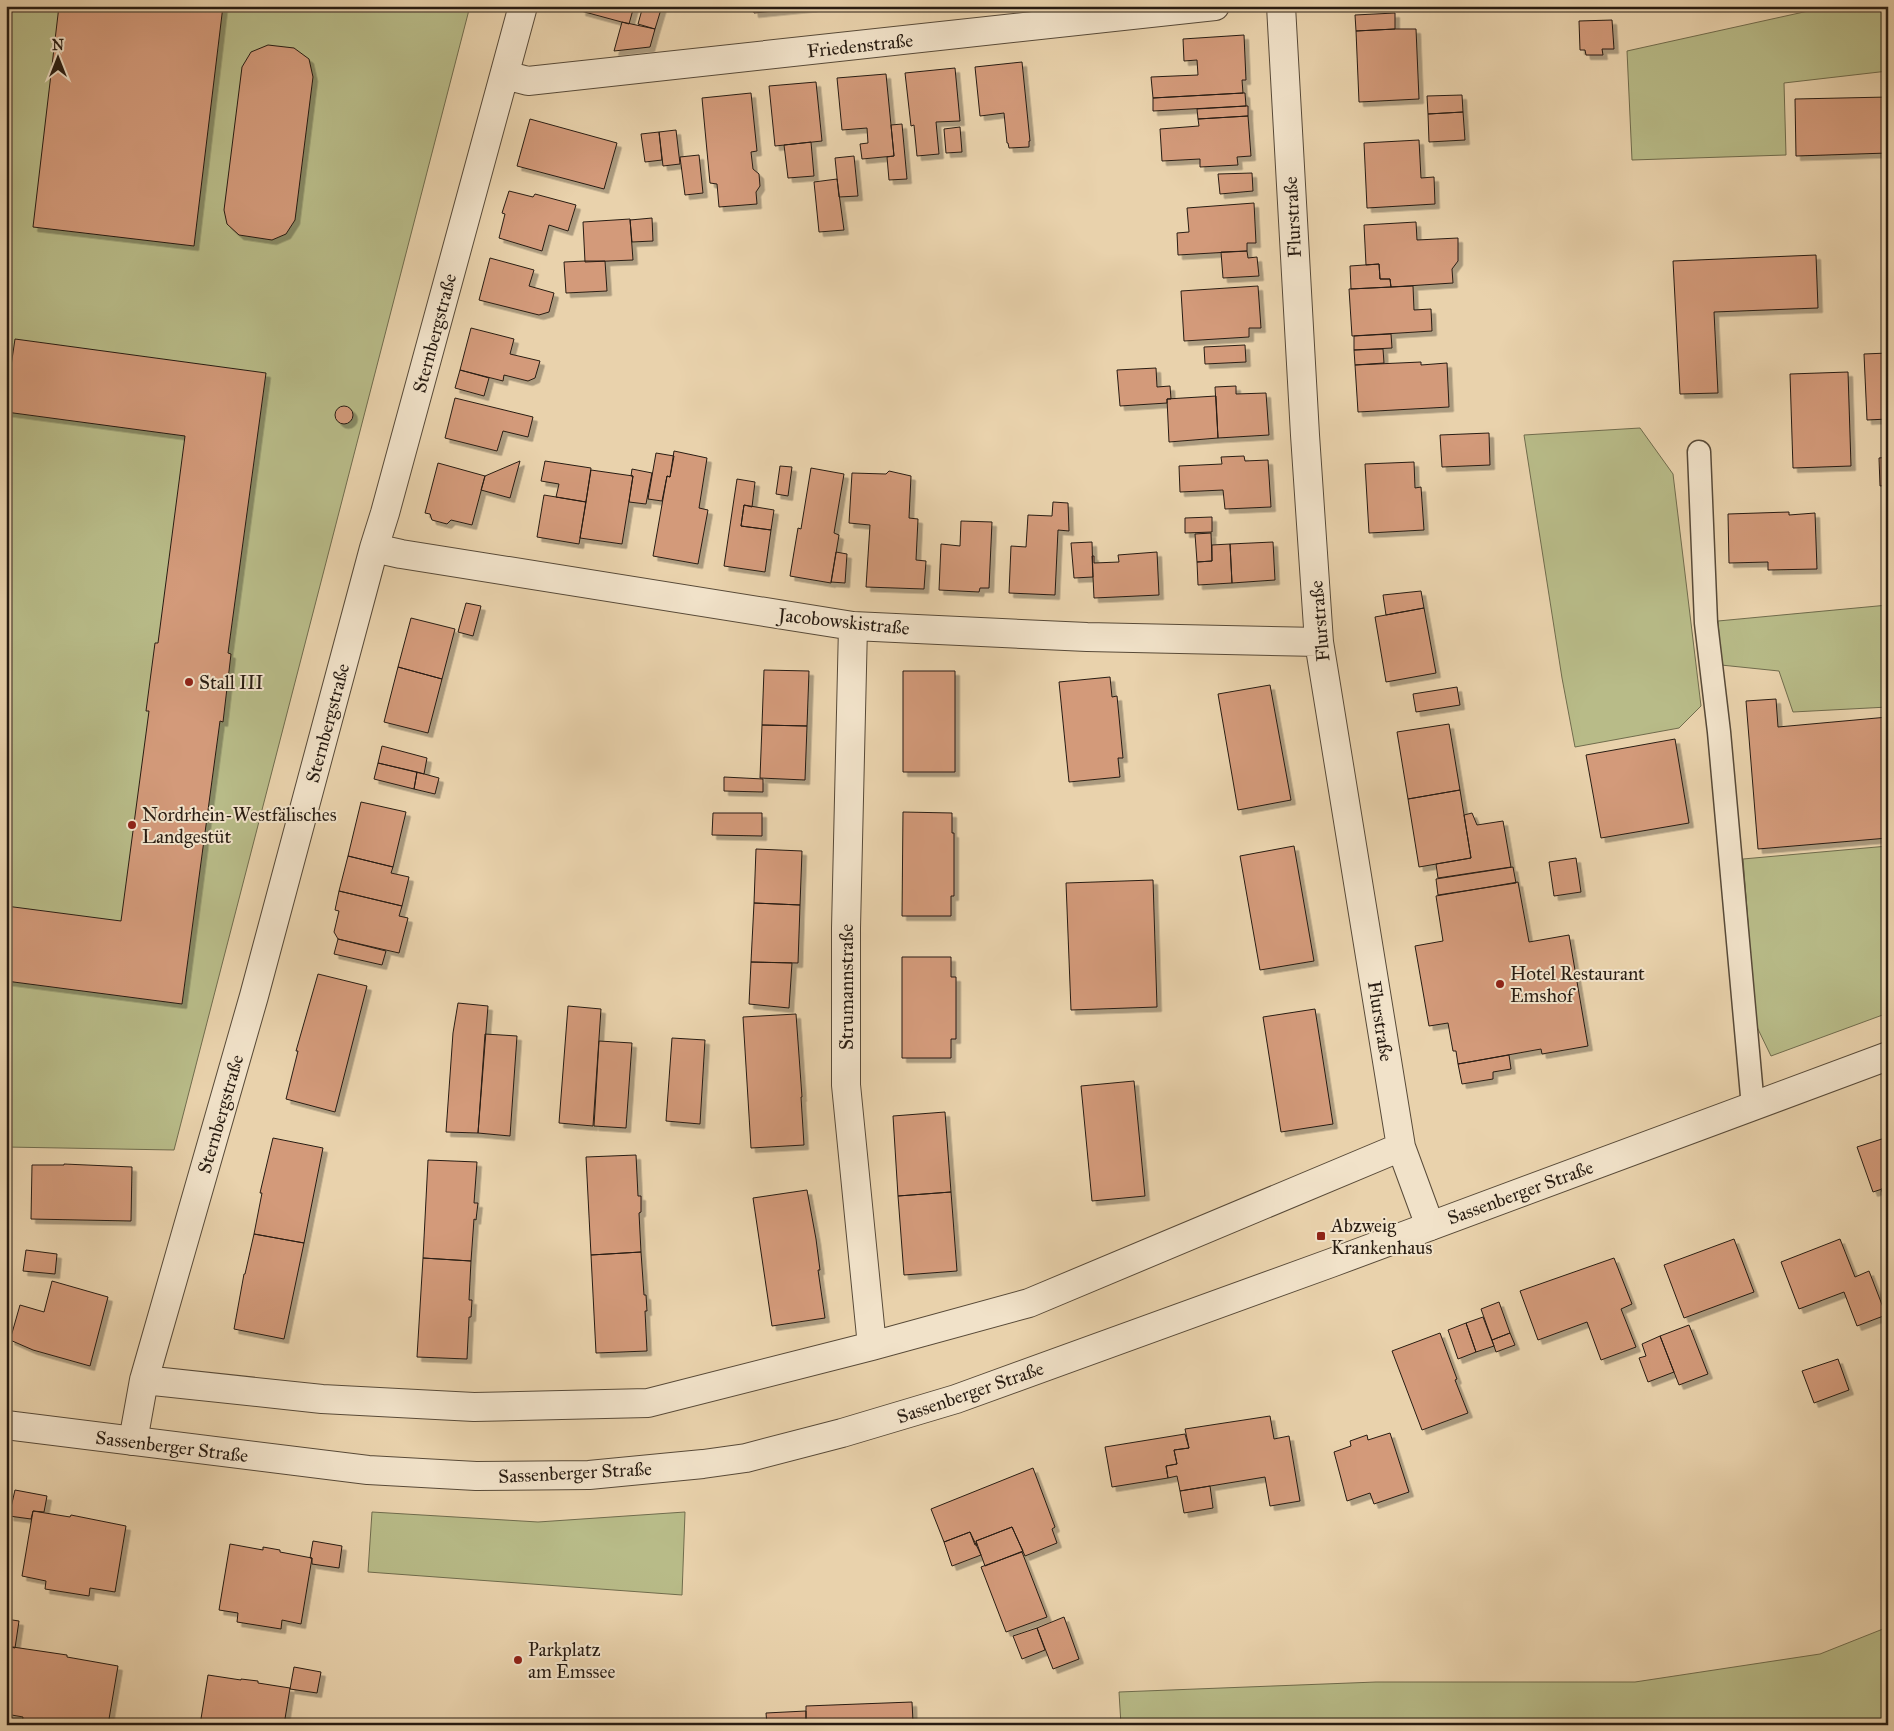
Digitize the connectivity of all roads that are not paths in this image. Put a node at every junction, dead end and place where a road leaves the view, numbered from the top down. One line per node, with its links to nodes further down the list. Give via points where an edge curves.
1 (523, 6): 4 (street, Sternbergstraße)
2 (1214, 6): 4 (street, Friedenstraße, via 528,81)
3 (1281, 6): 8 (street, Flurstraße, via 1304,425)
4 (506, 75): 6 (street, Sternbergstraße)
5 (1698, 452): 10 (lane, via 1706,622)
6 (374, 548): 7 (street, Jacobowskistraße); 14 (street, Sternbergstraße, via 254,996)
7 (853, 626): 8 (street, Jacobowskistraße, via 1087,637); 13 (street, Strumannstraße, via 846,1086)
8 (1320, 642): 11 (street, Flurstraße)
9 (1888, 1056): 10 (street, Sassenberger Straße)
10 (1753, 1107): 12 (street, Sassenberger Straße)
11 (1401, 1147): 12 (street, Flurstraße); 13 (street, via 1029,1303)
12 (1430, 1226): 16 (street, Sassenberger Straße, via 956,1399 746,1458 589,1475 476,1476 368,1470)
13 (872, 1346): 14 (street, via 648,1403 474,1407 322,1399)
14 (144, 1380): 16 (street, Sternbergstraße)
15 (6, 1425): 16 (street, Sassenberger Straße)
16 (132, 1440)

